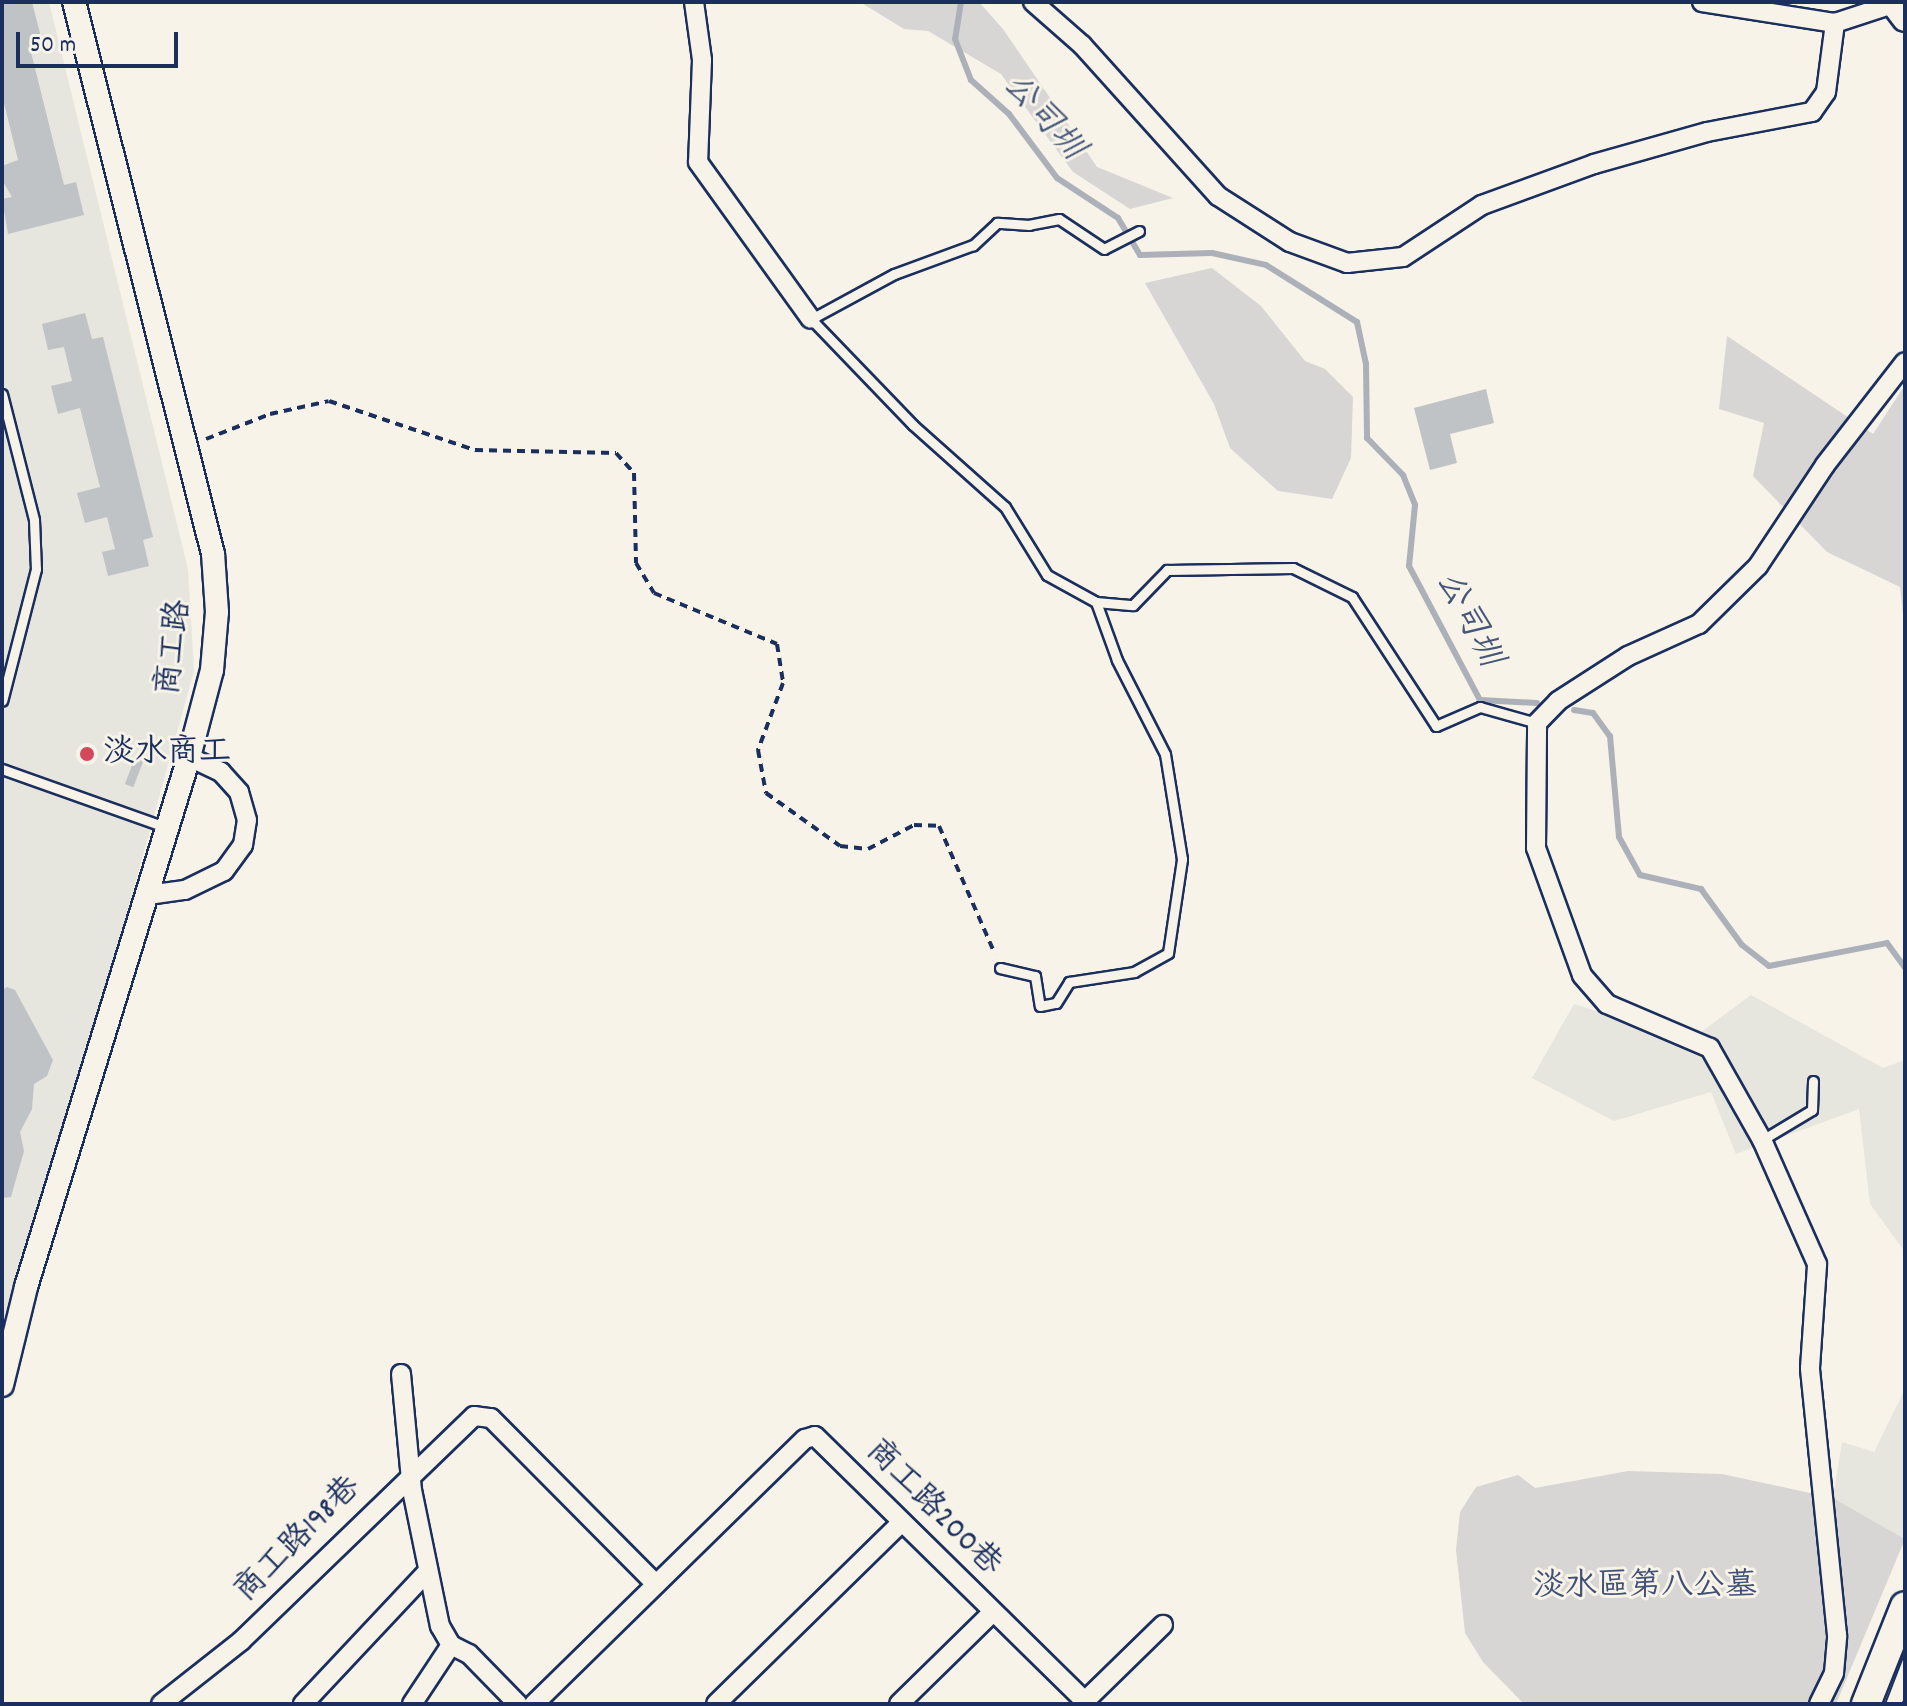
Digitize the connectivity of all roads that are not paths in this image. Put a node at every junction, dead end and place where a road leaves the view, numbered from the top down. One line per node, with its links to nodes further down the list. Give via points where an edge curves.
1 (74, 2): 15 (street, 商工路, via 213,554 217,612 212,670)
2 (694, 2): 9 (street, via 702,60 698,162)
3 (1033, 2): 7 (street, via 1082,45 1218,196 1290,242 1347,263 1403,257 1482,205 1594,164 1707,132 1812,112 1826,92)
4 (1702, 2): 5 (street)
5 (1736, 5): 7 (street)
6 (1897, 8): 7 (street)
7 (1835, 23)
8 (1139, 231): 9 (lane, via 1104,249 1059,219 1029,225 997,223 973,245 894,274)
9 (811, 319): 12 (lane, via 913,425 1005,507 1047,575)
10 (1905, 362): 14 (street, via 1749,576 1699,624 1628,656 1558,701)
11 (2, 394): 13 (lane, via 34,520 36,569)
12 (1096, 602): 14 (lane, via 1133,605 1167,570 1293,568 1352,597 1436,726 1480,707); 19 (lane, via 1117,660 1165,754 1182,859 1168,953 1134,972 1069,982 1056,1003 1040,1006 1035,976)
13 (2, 701)
14 (1537, 723): 21 (street, via 1536,848 1582,975 1607,1004 1710,1048)
15 (189, 757): 17 (street, 商工路); 18 (street, via 221,772 239,792 247,820 243,845 224,871 185,890)
16 (2, 769): 17 (lane)
17 (168, 828): 18 (street, 商工路)
18 (148, 895): 23 (street, 商工路, via 26,1287)
19 (1000, 968)
20 (1813, 1081): 21 (lane, via 1812,1110)
21 (1762, 1140): 40 (street, via 1817,1264 1810,1368 1837,1635 1834,1673)
22 (401, 1374): 24 (street)
23 (2, 1385)
24 (412, 1472): 26 (street); 27 (street, 商工路198巷, via 474,1416 491,1418); 33 (street, 商工路198巷, via 241,1641)
25 (902, 1522): 27 (street, 商工路200巷, via 819,1437 809,1437); 29 (street, 商工路200巷); 38 (street)
26 (427, 1572): 31 (street, via 440,1626); 34 (street)
27 (656, 1584): 37 (street, 商工路200巷)
28 (1905, 1606): 41 (main road)
29 (992, 1613): 32 (street, 商工路200巷); 39 (street)
30 (1163, 1625): 32 (street, 商工路200巷)
31 (451, 1645): 35 (street); 36 (street, via 469,1654)
32 (1084, 1702)
33 (161, 1704)
34 (303, 1704)
35 (412, 1704)
36 (518, 1704)
37 (534, 1704)
38 (716, 1704)
39 (899, 1704)
40 (1819, 1704)
41 (1866, 1704)

